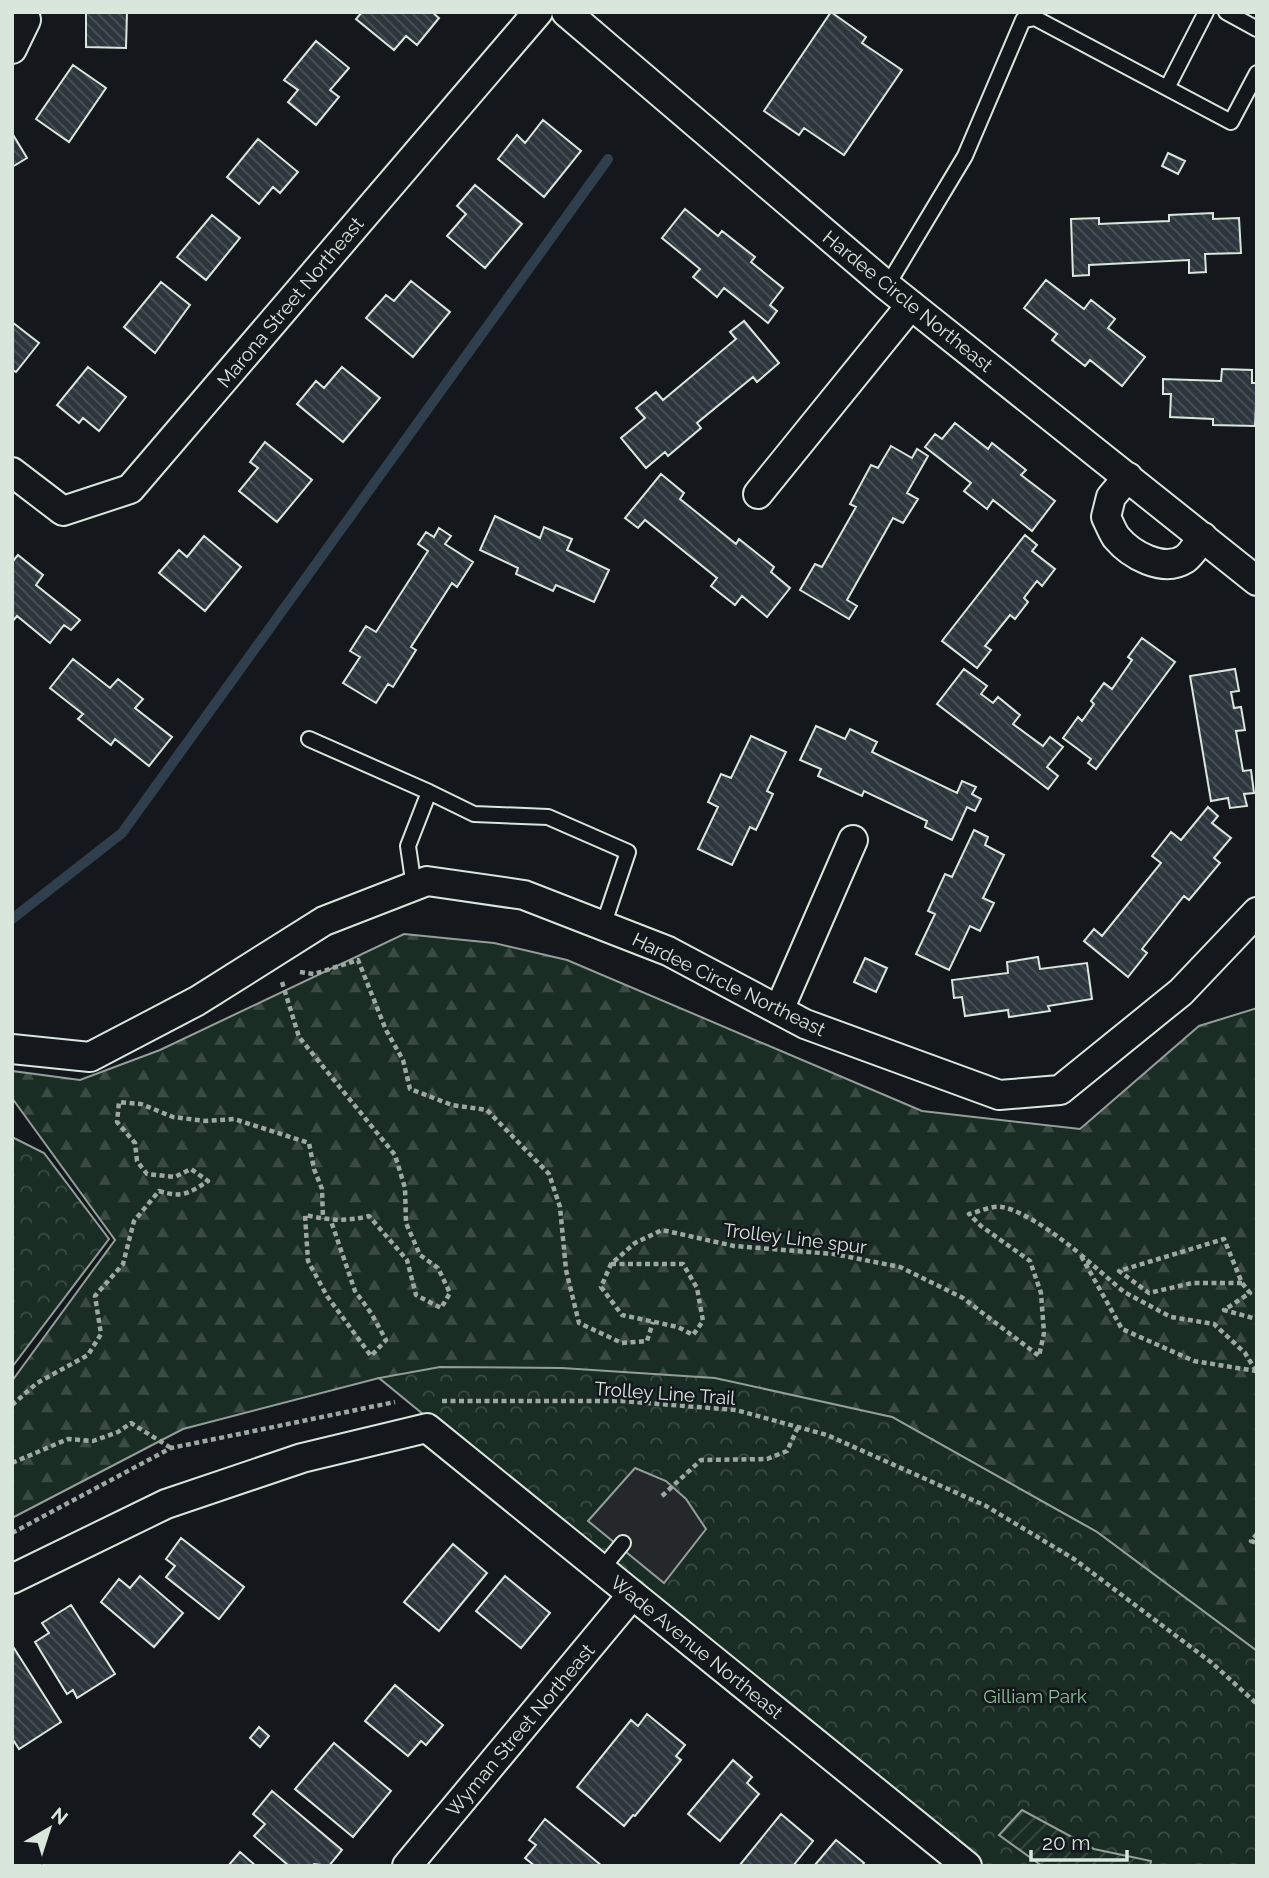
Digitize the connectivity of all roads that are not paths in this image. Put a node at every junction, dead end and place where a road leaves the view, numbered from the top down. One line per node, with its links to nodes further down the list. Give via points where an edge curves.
1 (23, 12): 7 (street, via 26,20)
2 (538, 12): 12 (street, Marona Street Northeast, via 131,489 63,511)
3 (566, 12): 10 (street, Hardee Circle Northeast)
4 (1206, 12): 9 (lane)
5 (1226, 12): 6 (lane)
6 (1257, 29)
7 (12, 49)
8 (1257, 74): 9 (lane, via 1231,122)
9 (1167, 88): 10 (lane, via 1035,18 1023,20 965,156)
10 (887, 286): 11 (street, Hardee Circle Northeast)
11 (911, 305): 13 (street, Hardee Circle Northeast); 14 (street)
12 (12, 472)
13 (1128, 477): 15 (street, Hardee Circle Northeast); 15 (street, via 1111,497 1106,517 1116,537 1132,552 1163,564 1185,559)
14 (758, 494)
15 (1203, 537): 16 (street, Hardee Circle Northeast)
16 (1257, 580)
17 (309, 739): 18 (lane)
18 (429, 792): 20 (lane, via 408,846); 22 (lane, via 474,814 548,817 628,852)
19 (853, 839): 23 (street)
20 (414, 887): 22 (street, Hardee Circle Northeast, via 427,881 524,895); 24 (street, Hardee Circle Northeast, via 324,921 197,1000 90,1057)
21 (1257, 912): 23 (street, Hardee Circle Northeast, via 1181,992 1060,1090 999,1095 805,1024)
22 (603, 926): 23 (street, Hardee Circle Northeast, via 668,951)
23 (779, 1010)
24 (12, 1049)
25 (624, 1543): 26 (lane)
26 (601, 1570): 27 (street, Wade Avenue Northeast, via 427,1428 302,1458 166,1504); 28 (street, Wade Avenue Northeast)
27 (12, 1579)
28 (632, 1595): 29 (street, Wyman Street Northeast); 30 (street, Wade Avenue Northeast)
29 (407, 1866)
30 (967, 1866)

